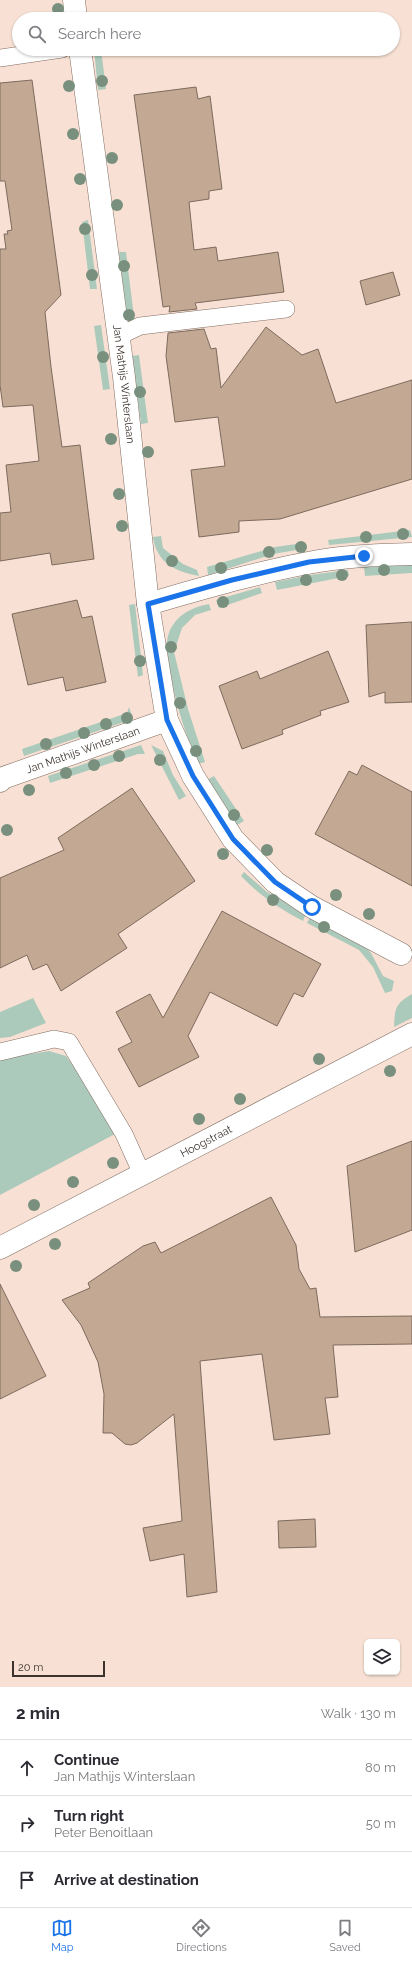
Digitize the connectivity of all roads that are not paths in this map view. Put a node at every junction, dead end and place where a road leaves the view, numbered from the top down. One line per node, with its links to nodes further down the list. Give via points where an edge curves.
1 (74, 0): 2 (street)
2 (75, 12)
3 (14, 56): 5 (lane)
4 (81, 56): 7 (street, Jan Mathijs Winterslaan)
5 (0, 58)
6 (286, 309): 7 (lane, via 140,326)
7 (119, 336): 9 (street, Jan Mathijs Winterslaan)
8 (412, 554): 9 (street, via 309,562 232,580)
9 (148, 604): 10 (street, Jan Mathijs Winterslaan)
10 (167, 720): 11 (street, Jan Mathijs Winterslaan, via 2,778); 12 (street, Jan Mathijs Winterslaan, via 193,776 233,839 270,877 312,907)
11 (0, 781)
12 (401, 954)
13 (412, 1034): 15 (street, Hoogstraat)
14 (0, 1052): 15 (lane, via 54,1039 69,1042 124,1134)
15 (142, 1174): 16 (street, Hoogstraat)
16 (0, 1248)

